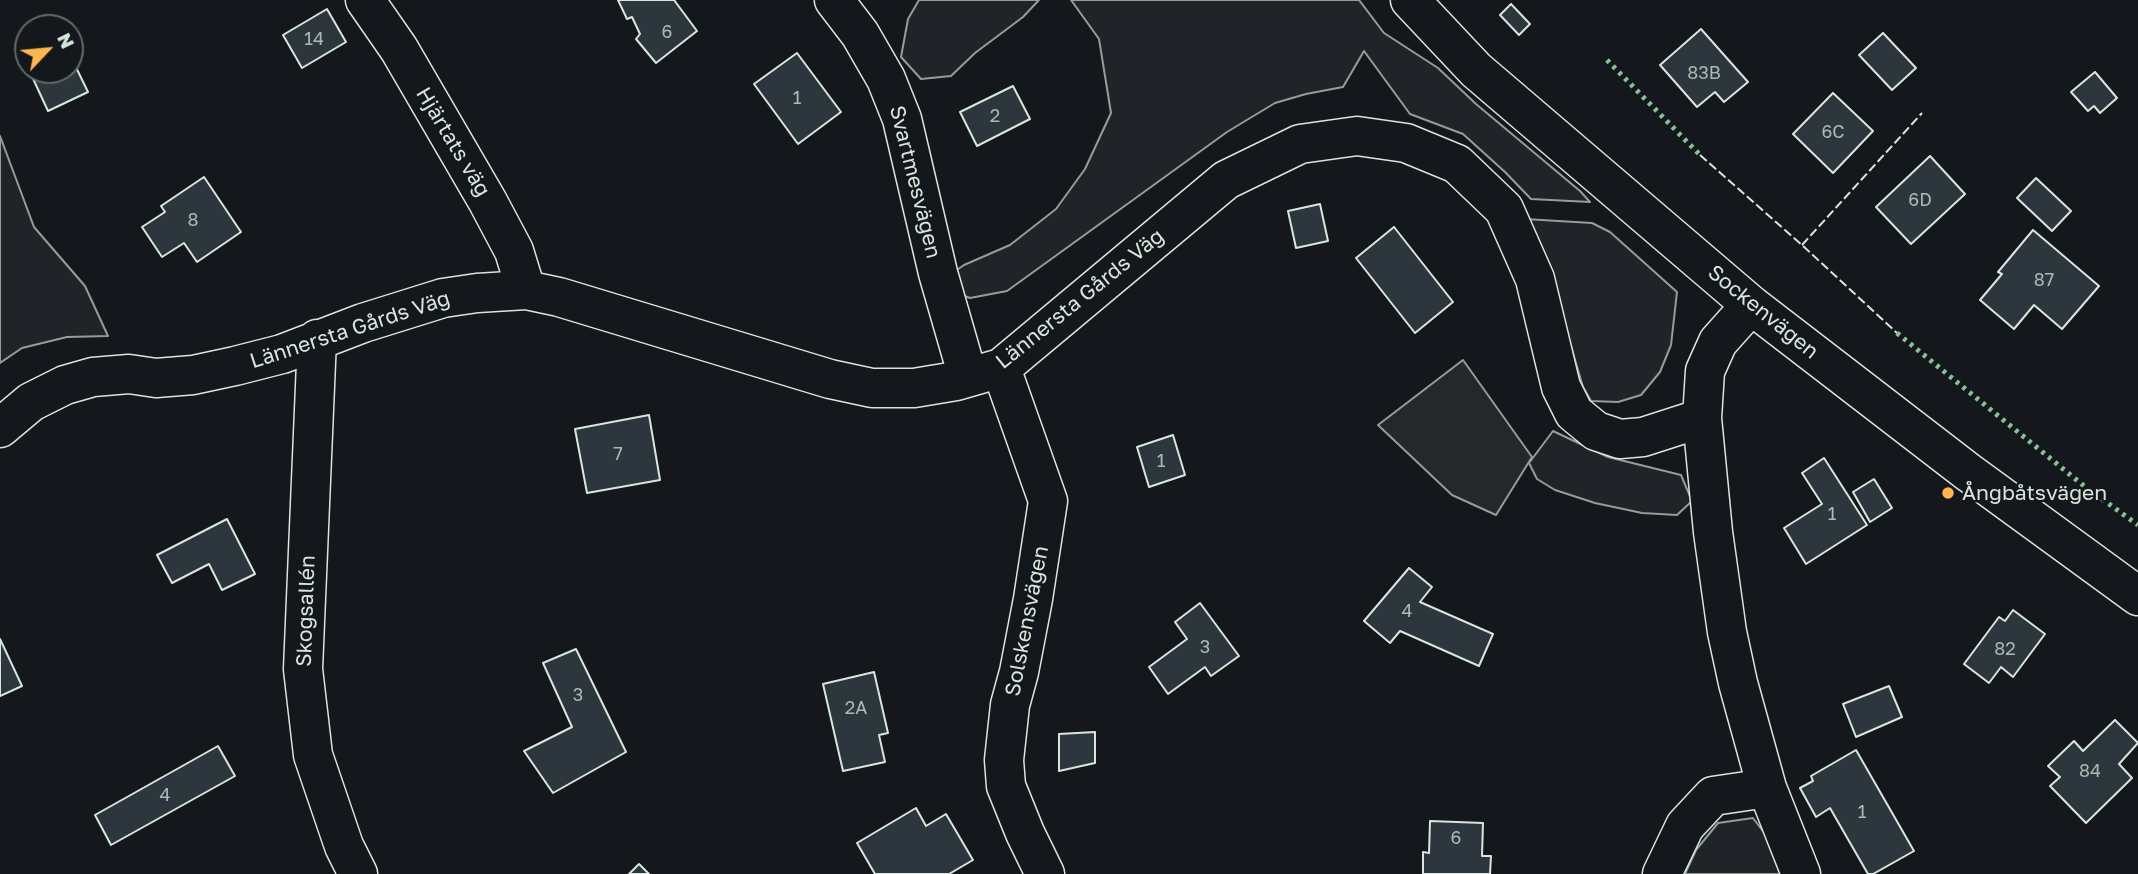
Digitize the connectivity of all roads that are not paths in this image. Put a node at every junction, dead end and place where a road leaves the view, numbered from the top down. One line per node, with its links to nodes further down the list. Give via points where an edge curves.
1 (365, 0): 4 (street, Hjärtats väg, via 399,49 488,202 514,251)
2 (834, 0): 7 (street, Svartmesvägen, via 886,79 902,119 938,273)
3 (1410, 0): 5 (street, Sockenvägen, via 1476,70)
4 (526, 290): 6 (street, Lännersta Gårds Väg, via 443,298); 7 (street, Lännersta Gårds Väg, via 872,388 914,388)
5 (1751, 305): 8 (street, via 1718,342 1705,371); 10 (street, Sockenvägen)
6 (317, 339): 9 (street, Lännersta Gårds Väg, via 270,357 193,375 93,377 31,402); 12 (street, Skogsallén, via 303,669 313,755)
7 (985, 373): 8 (street, Lännersta Gårds Väg, via 1226,180 1300,144 1357,136 1406,143 1457,164 1504,209 1535,279 1561,387 1574,413 1596,431 1620,439 1643,437); 13 (street, Solskensvägen, via 1048,501 1004,760 1006,786)
8 (1702, 418): 11 (street, via 1727,632)
9 (0, 428)
10 (2138, 596)
11 (1767, 788): 14 (street, via 1713,796 1685,826); 15 (street)
12 (358, 874)
13 (1045, 874)
14 (1662, 874)
15 (1801, 874)

